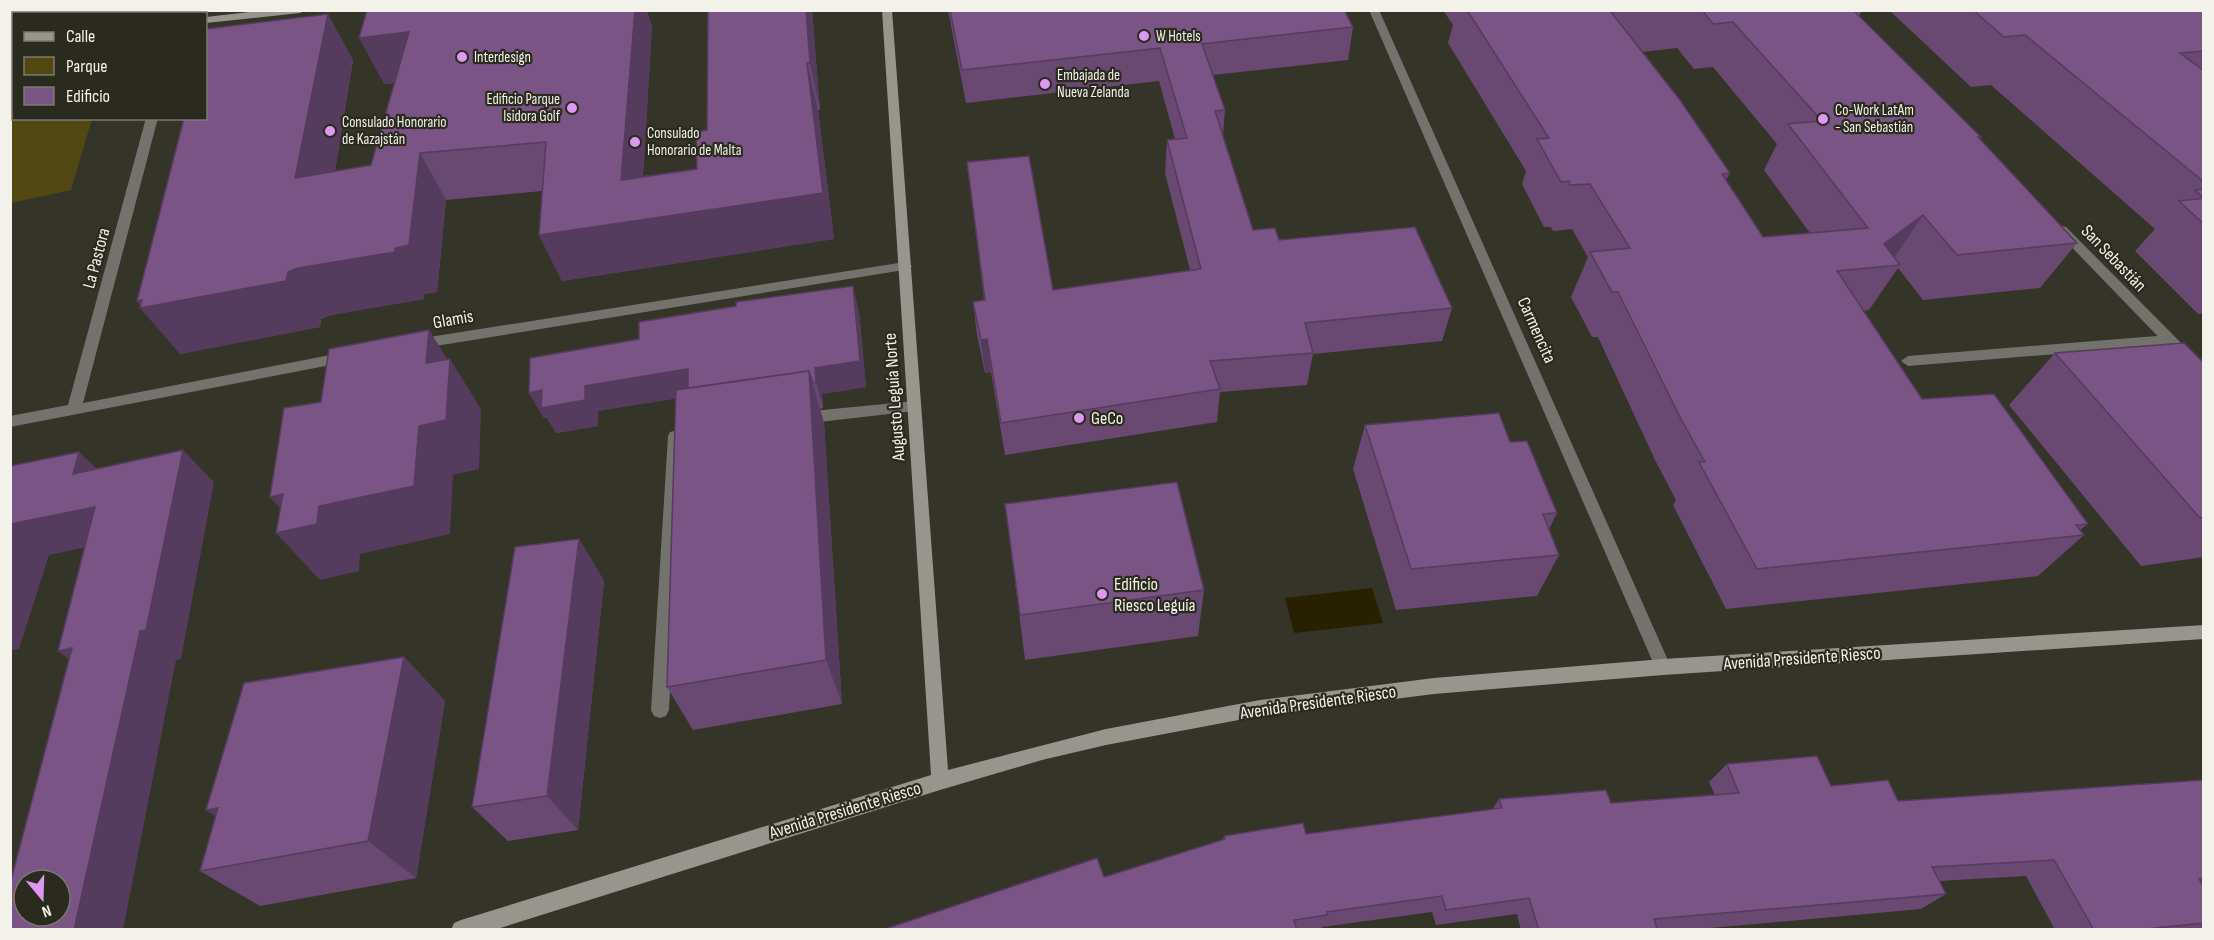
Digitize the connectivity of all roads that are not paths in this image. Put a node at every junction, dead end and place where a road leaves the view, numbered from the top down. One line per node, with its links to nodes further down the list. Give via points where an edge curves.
1 (300, 10): 4 (main road)
2 (887, 10): 7 (main road, Augusto Leguía Norte)
3 (1374, 10): 19 (street, Carmencita)
4 (207, 20)
5 (151, 120): 14 (street, La Pastora)
6 (2054, 222): 8 (street, San Sebastián)
7 (905, 266): 9 (street, Glamis); 13 (main road, Augusto Leguía Norte)
8 (2169, 340): 11 (street); 12 (street, San Sebastián)
9 (399, 348)
10 (364, 354): 14 (street)
11 (1908, 361)
12 (2204, 375)
13 (915, 406): 15 (street); 21 (main road, Augusto Leguía Norte)
14 (74, 408): 16 (street)
15 (781, 421)
16 (10, 422)
17 (699, 433): 20 (street, via 675,436)
18 (2204, 632): 19 (main road, Avenida Presidente Riesco)
19 (1663, 667): 21 (main road, Avenida Presidente Riesco, via 1434,686 1260,708 1078,743)
20 (660, 710)
21 (940, 781): 22 (main road, Avenida Presidente Riesco)
22 (461, 930)

